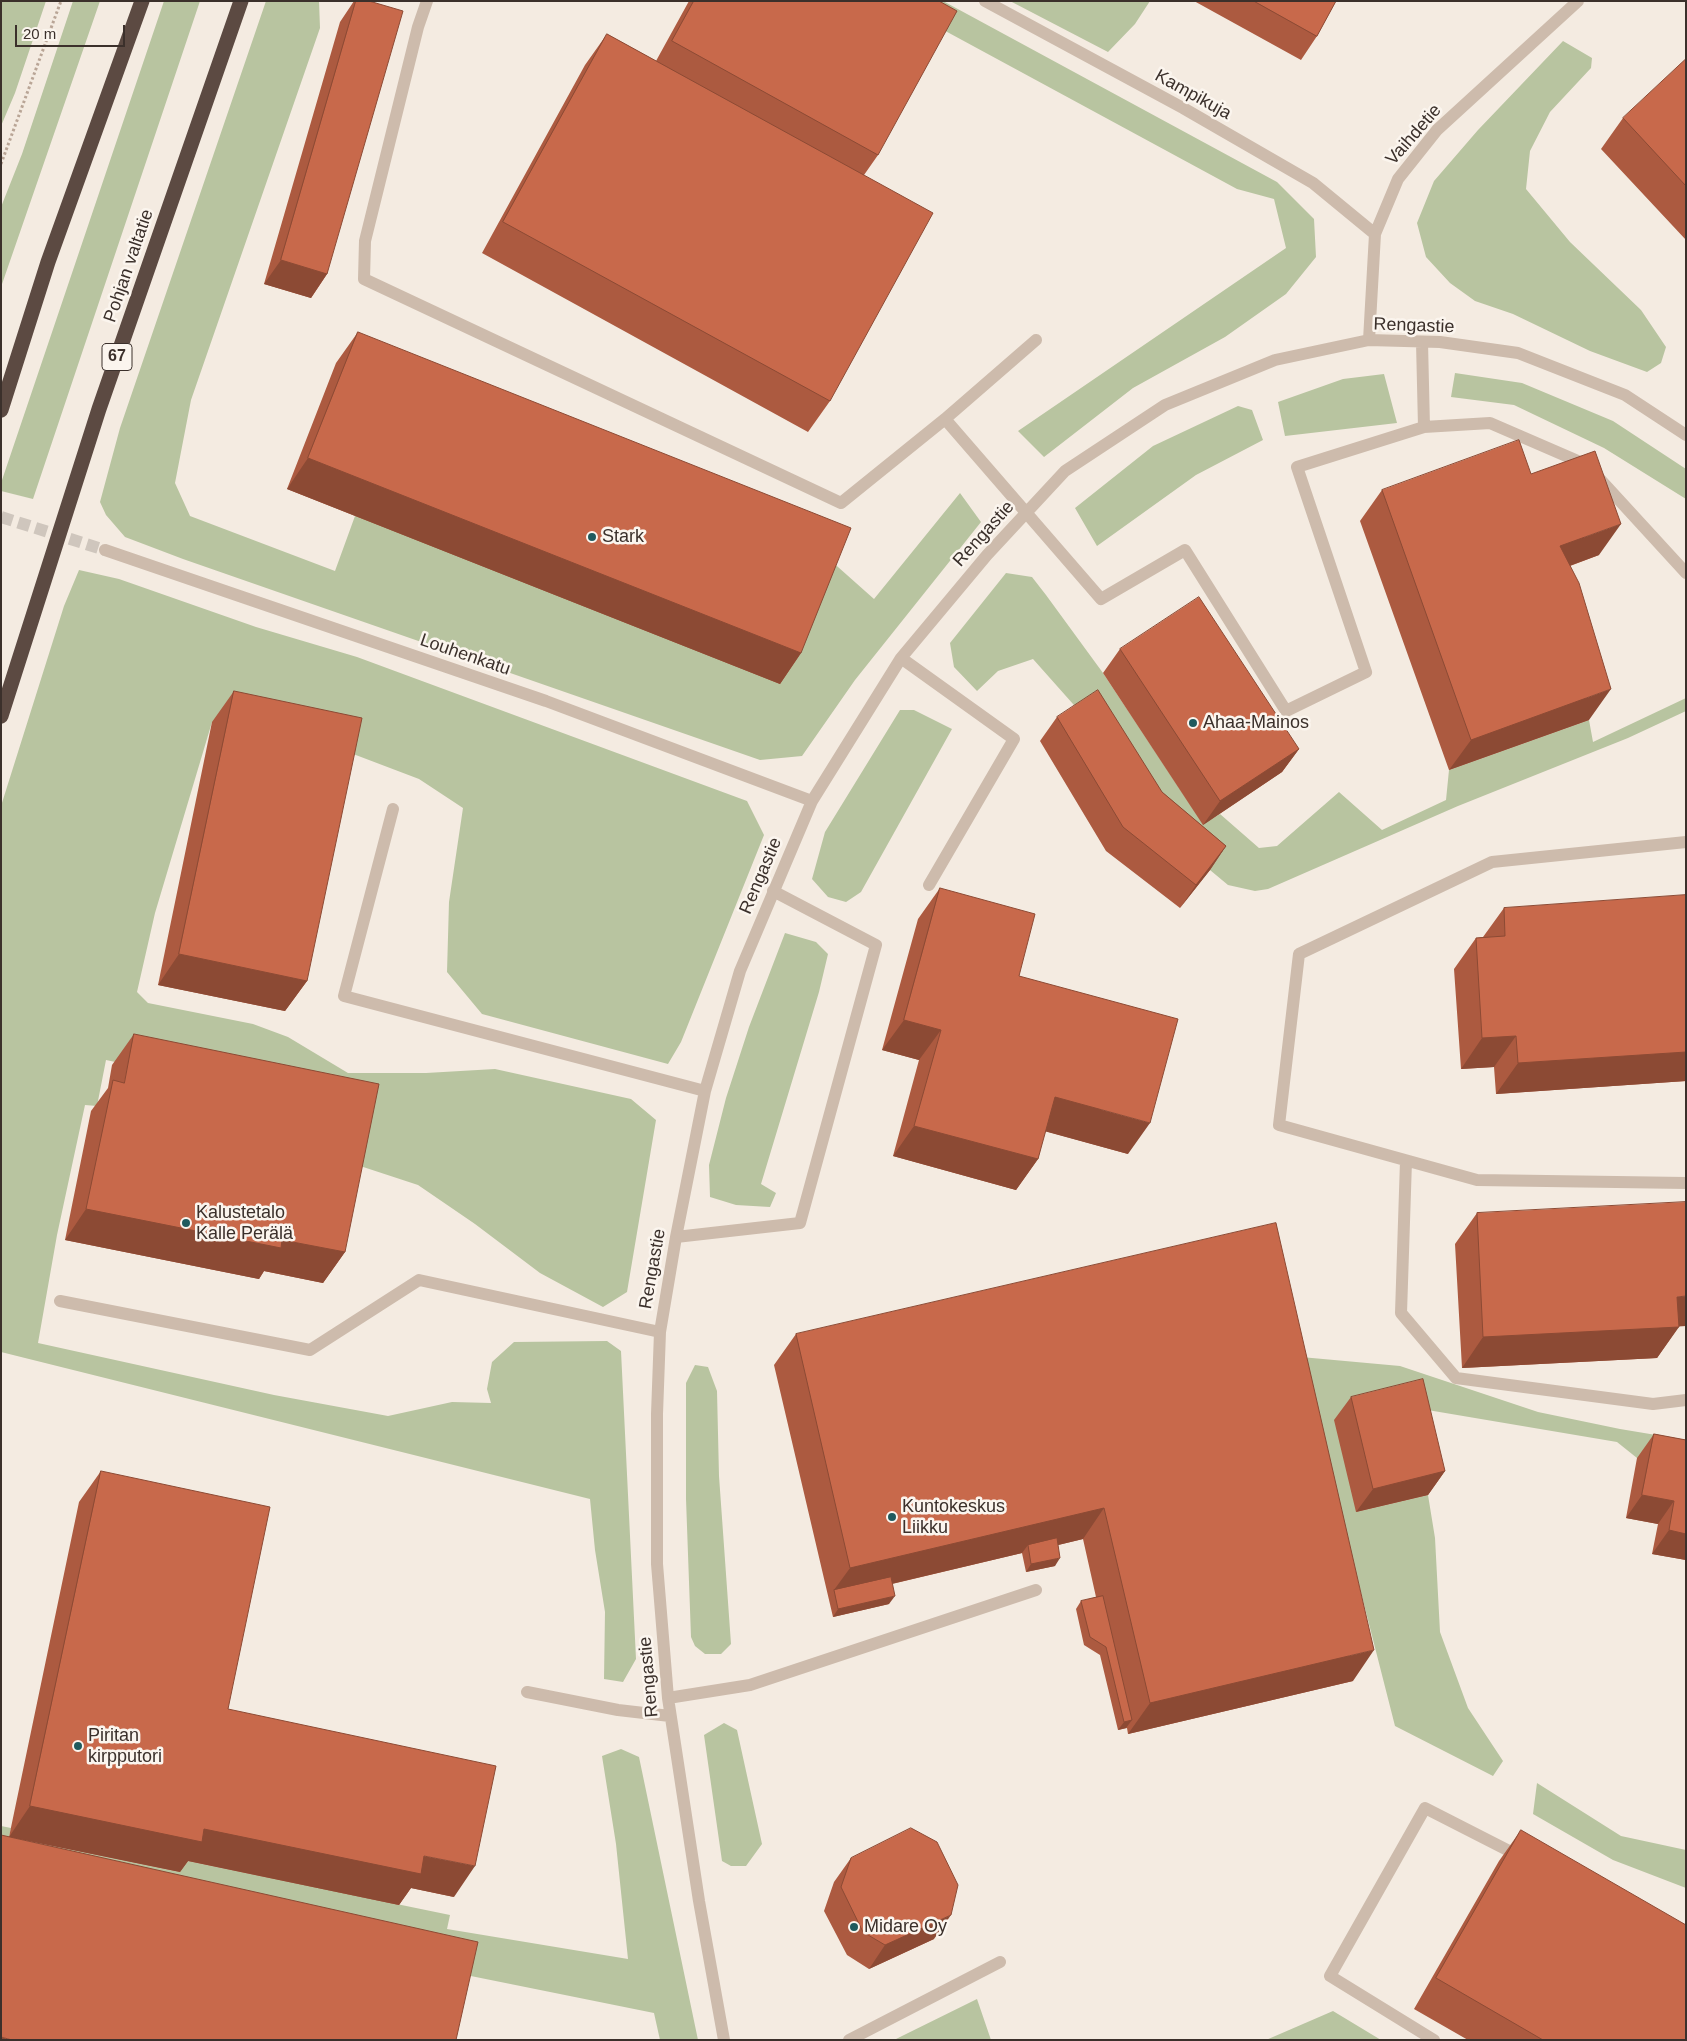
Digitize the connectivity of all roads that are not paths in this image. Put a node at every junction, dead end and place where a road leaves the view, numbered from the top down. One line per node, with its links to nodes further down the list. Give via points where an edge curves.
1 (142, 1): 10 (highway, via 48,262)
2 (241, 1): 18 (highway, Pohjan valtatie / 67, via 99,409)
3 (427, 1): 11 (street, via 365,241 364,279 841,503)
4 (984, 1): 6 (street, Kampikuja, via 1183,108 1313,183)
5 (1578, 1): 6 (street, Vaihdetie, via 1437,130 1398,179)
6 (1375, 234): 8 (street, Vaihdetie)
7 (1036, 340): 11 (street)
8 (1369, 340): 9 (street, Rengastie); 14 (street, Rengastie, via 1275,360 1165,405 1065,471)
9 (1422, 342): 12 (street); 13 (street, Rengastie, via 1518,353 1625,395)
10 (1, 410)
11 (945, 420): 14 (street)
12 (1424, 427): 14 (street, via 1297,468 1366,672 1286,711 1185,550 1101,599); 16 (street, via 1490,423 1587,465)
13 (1686, 435)
14 (1026, 514): 17 (street, Rengastie, via 987,555)
15 (105, 550): 19 (street, Louhenkatu, via 546,701)
16 (1686, 574)
17 (901, 658): 19 (street, Rengastie); 22 (street, via 1014,739)
18 (1, 716)
19 (812, 801): 23 (street, Rengastie)
20 (393, 809): 24 (street, via 344,996)
21 (1686, 842): 25 (street, via 1492,862 1298,954 1279,1126)
22 (929, 885)
23 (773, 891): 24 (street, Rengastie, via 740,971); 27 (street, via 876,945 800,1222)
24 (705, 1091): 27 (street, Rengastie)
25 (1406, 1161): 26 (street, via 1476,1180); 30 (street, via 1401,1313 1456,1378 1653,1404)
26 (1686, 1182)
27 (676, 1237): 29 (street, Rengastie)
28 (60, 1301): 29 (street, via 310,1350 419,1280)
29 (660, 1332): 33 (street, Rengastie, via 657,1564)
30 (1686, 1400)
31 (1036, 1590): 33 (street, via 750,1685)
32 (527, 1692): 34 (street, via 618,1710)
33 (668, 1698): 34 (street, Rengastie)
34 (670, 1716): 37 (street, Rengastie)
35 (1529, 1861): 39 (street, via 1425,1808 1330,1976)
36 (1000, 1962): 38 (street)
37 (724, 2040)
38 (848, 2040)
39 (1434, 2040)

